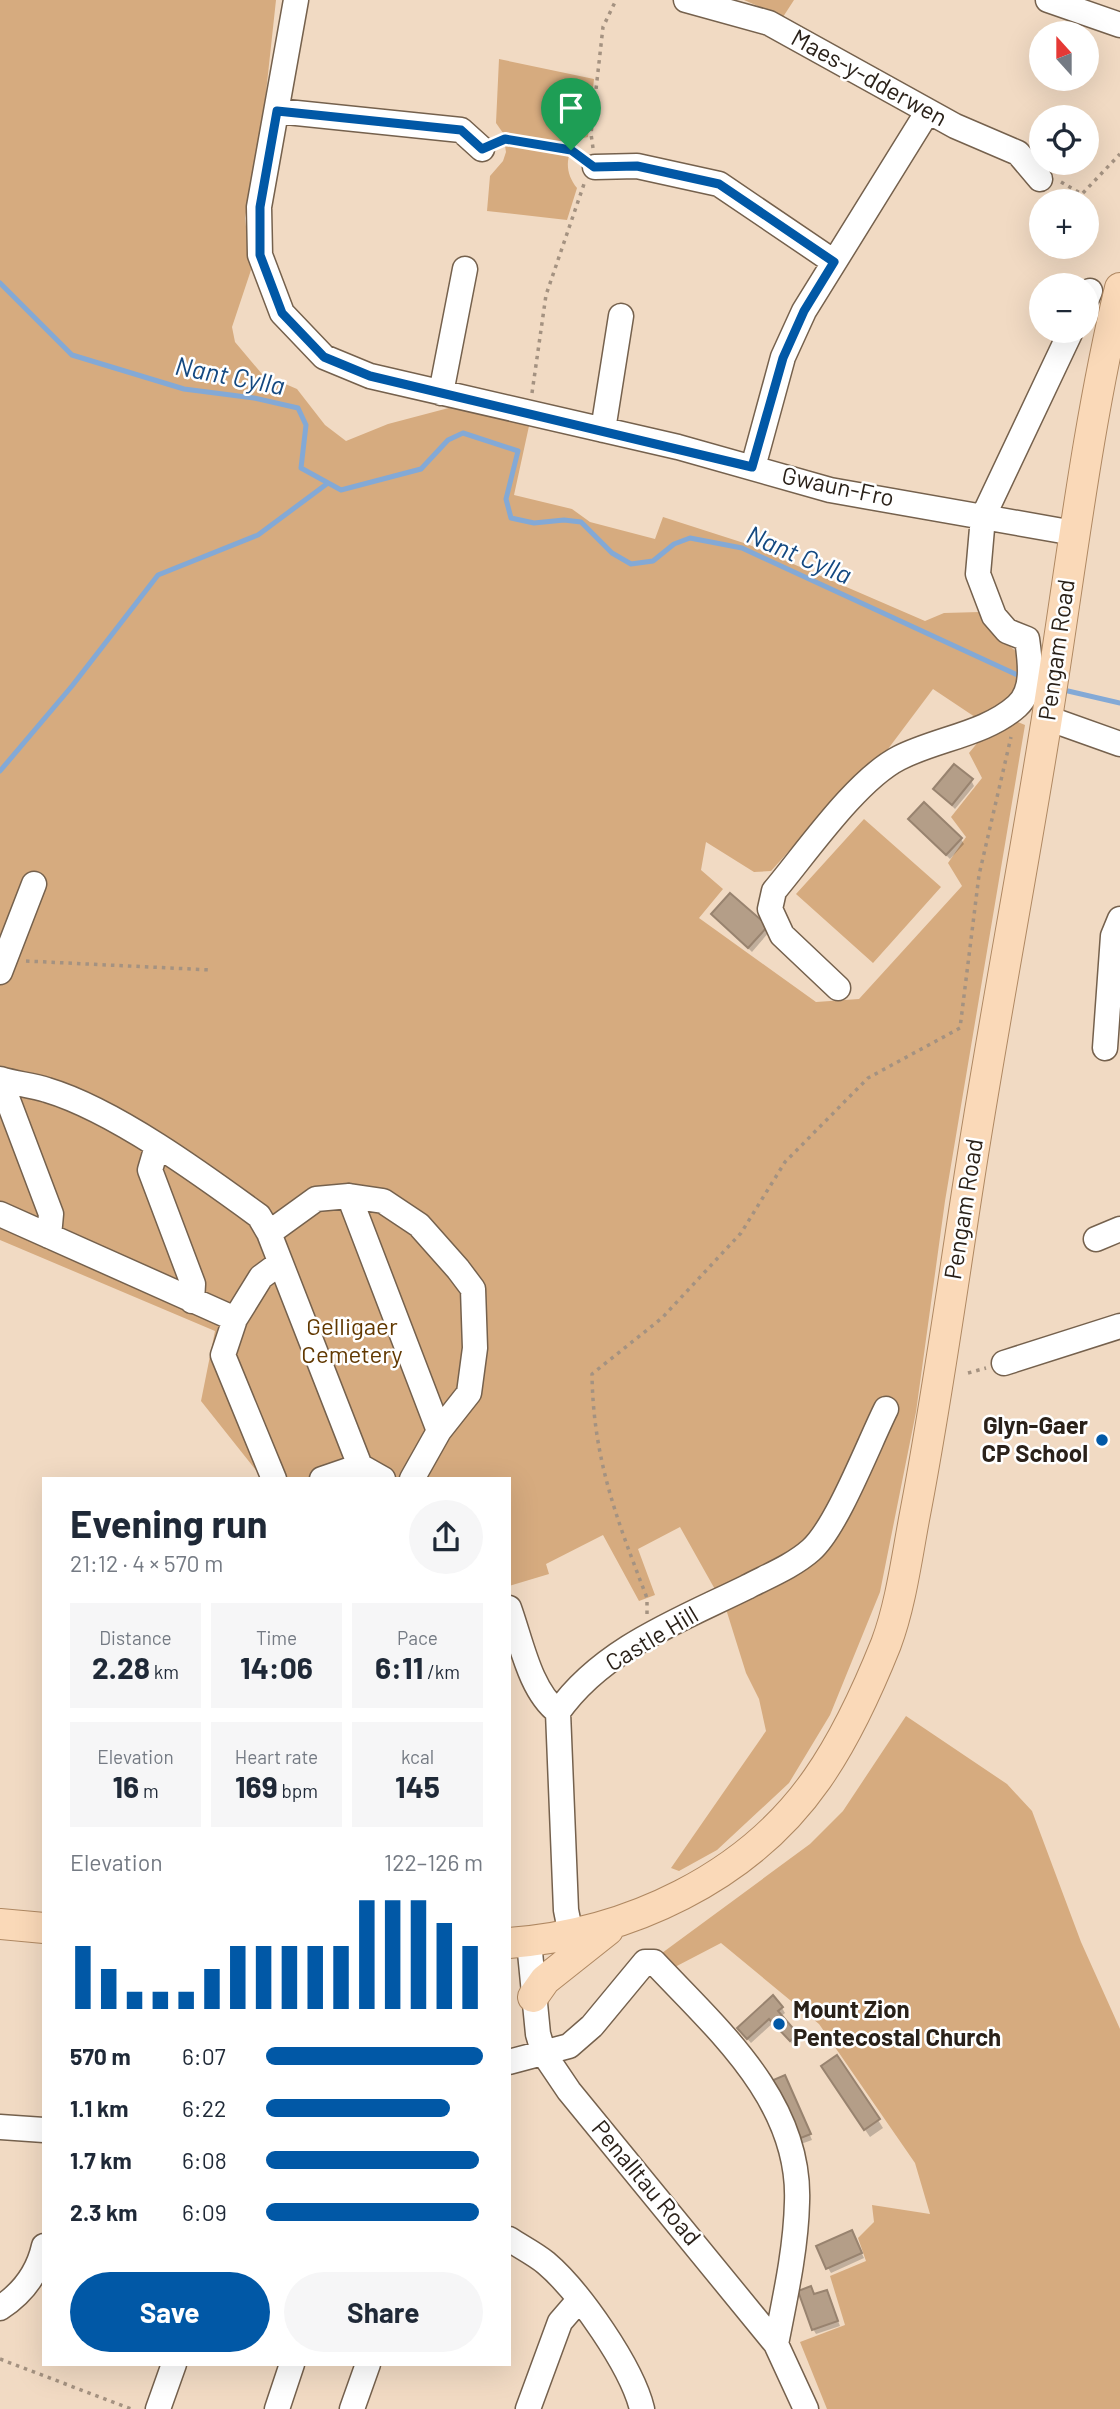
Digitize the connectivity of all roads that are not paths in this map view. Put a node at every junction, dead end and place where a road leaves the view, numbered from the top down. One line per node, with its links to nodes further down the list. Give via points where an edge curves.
1 (296, 0): 5 (street, Gwaun-Fro)
2 (686, 0): 6 (street, Maes-y-dderwen, via 769,23)
3 (1048, 0): 4 (street)
4 (1120, 25)
5 (277, 111): 7 (street, via 461,130); 15 (street, Gwaun-Fro, via 260,207 260,255 282,313 324,357 370,376)
6 (928, 111): 9 (street, Maes-y-dderwen, via 1018,153); 10 (street)
7 (482, 149)
8 (594, 167): 10 (street, via 637,166 719,184)
9 (1040, 179)
10 (834, 262): 17 (street, via 804,311 783,358)
11 (465, 269): 15 (street)
12 (1120, 288): 19 (main road, Pengam Road)
13 (621, 316): 16 (street)
14 (1065, 343): 18 (street)
15 (441, 393): 16 (street, Gwaun-Fro)
16 (603, 430): 17 (street, Gwaun-Fro)
17 (752, 467): 18 (street, Gwaun-Fro, via 830,490)
18 (983, 517): 19 (street, Gwaun-Fro); 25 (street, via 978,573 994,616 1007,631 1027,639 1028,685 1019,705 996,720 896,759 860,790 774,891 770,909 782,935)
19 (1074, 533): 20 (main road, Pengam Road)
20 (1047, 718): 21 (street); 48 (main road, Pengam Road, via 985,1072 928,1444 888,1640 817,1778 768,1837 717,1874)
21 (1120, 744)
22 (33, 884): 24 (street)
23 (1120, 919): 26 (street, via 1113,936)
24 (2, 966)
25 (838, 988)
26 (1105, 1048)
27 (3, 1080): 28 (street, via 49,1090); 33 (street, via 51,1214)
28 (157, 1146): 32 (street, via 260,1216); 36 (street, via 150,1170 193,1284)
29 (349, 1196): 32 (street, via 316,1199); 41 (street); 41 (street, via 383,1201 419,1225 473,1289 475,1348 469,1393)
30 (0, 1214): 33 (street)
31 (1120, 1229): 34 (street)
32 (269, 1233): 35 (street)
33 (49, 1236): 36 (street)
34 (1096, 1239)
35 (280, 1262): 37 (street, via 261,1277); 42 (street)
36 (192, 1301): 37 (street)
37 (235, 1319): 43 (street, via 223,1354)
38 (1120, 1326): 39 (street)
39 (1004, 1363)
40 (886, 1409): 47 (street, Castle Hill, via 836,1513 813,1549 615,1657 569,1696)
41 (439, 1431): 45 (street)
42 (363, 1472): 44 (street)
43 (273, 1477)
44 (334, 1477)
45 (413, 1477)
46 (511, 1614): 47 (street, via 534,1677 549,1706)
47 (558, 1712): 51 (street, via 566,1910)
48 (616, 1923): 51 (main road, Pengam Road); 53 (main road, via 545,1980)
49 (0, 1924): 50 (main road)
50 (42, 1928)
51 (571, 1935): 52 (main road, Pengam Road)
52 (519, 1942): 53 (street, Penalltau Road)
53 (533, 1997): 54 (street, Penalltau Road)
54 (544, 2054): 55 (street); 62 (street, Penalltau Road, via 569,2091); 62 (street, via 569,2046 592,2026 645,1962 654,1962 747,2063 784,2125 798,2199)
55 (511, 2062)
56 (0, 2127): 57 (street)
57 (42, 2130)
58 (511, 2240): 60 (street, via 546,2263)
59 (42, 2256): 61 (street, via 40,2267 15,2298)
60 (579, 2300): 69 (street, via 559,2322); 70 (street, via 611,2345)
61 (0, 2308)
62 (776, 2344): 71 (street, Penalltau Road)
63 (173, 2366): 66 (street)
64 (291, 2366): 67 (street)
65 (367, 2366): 68 (street)
66 (158, 2409)
67 (277, 2409)
68 (352, 2409)
69 (528, 2409)
70 (642, 2409)
71 (806, 2409)

